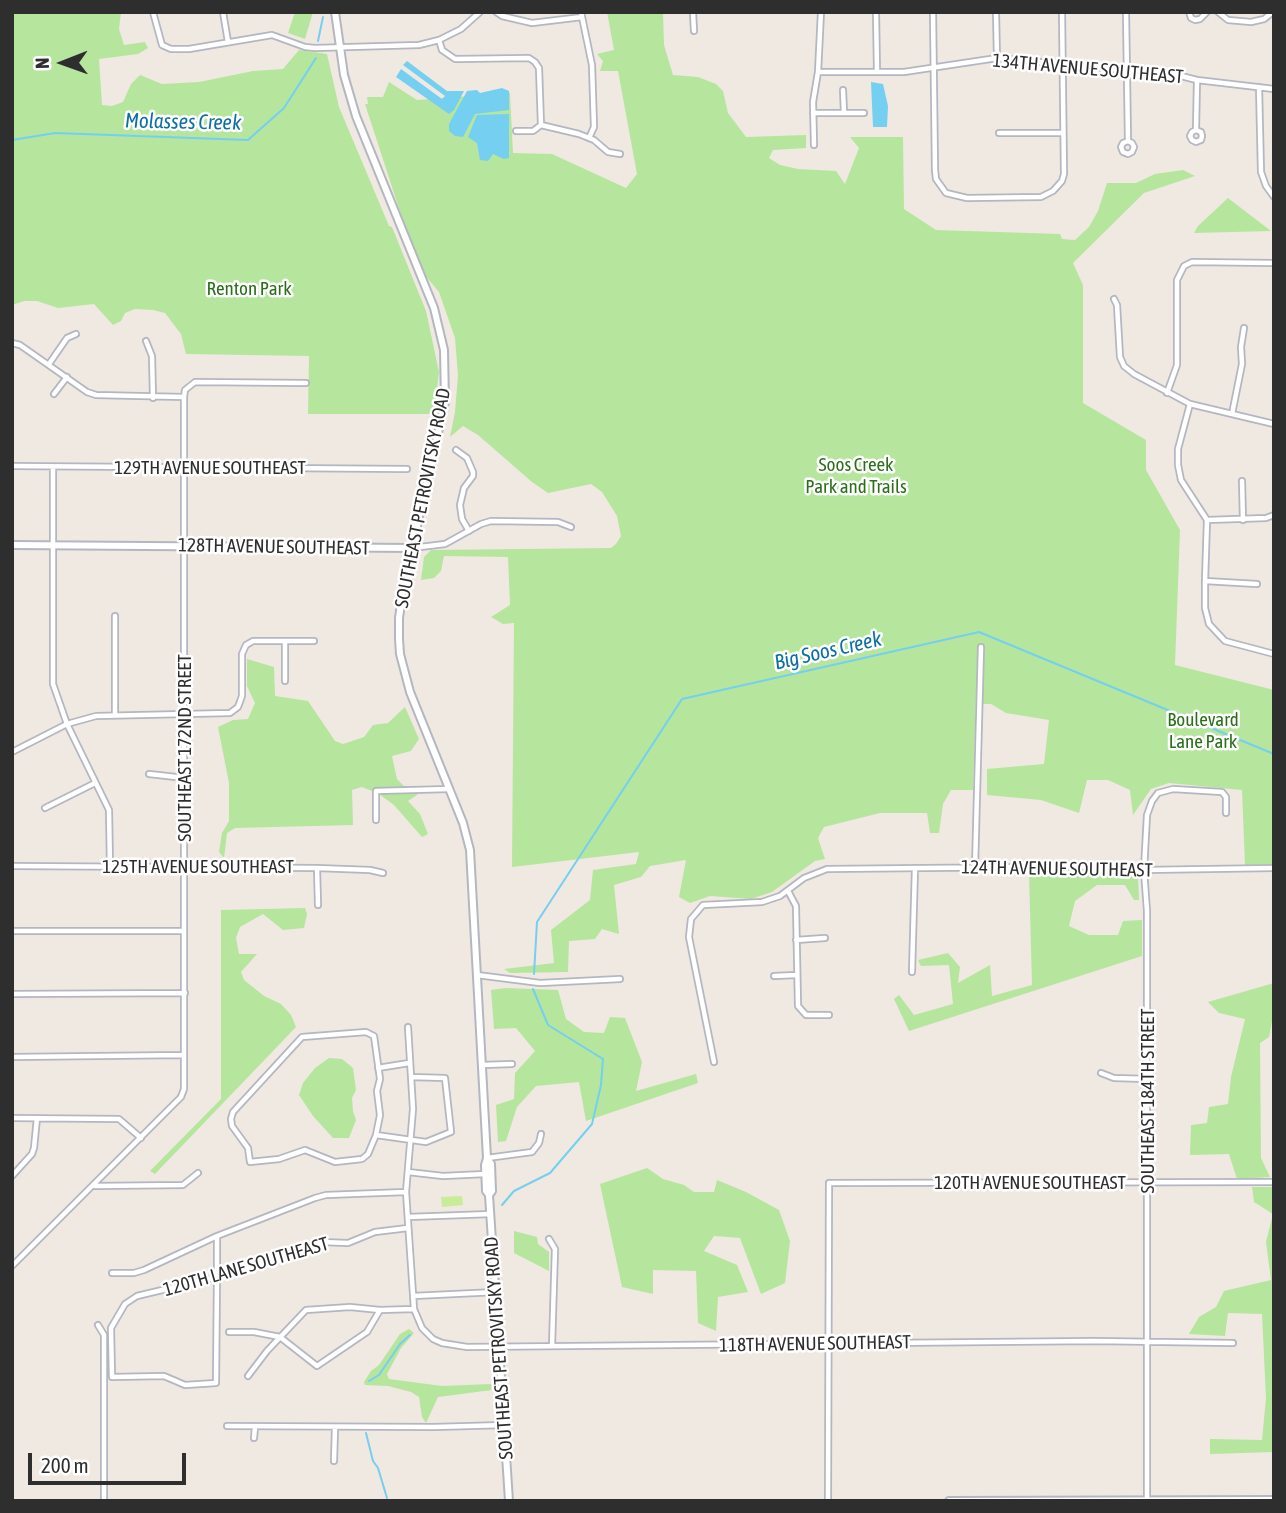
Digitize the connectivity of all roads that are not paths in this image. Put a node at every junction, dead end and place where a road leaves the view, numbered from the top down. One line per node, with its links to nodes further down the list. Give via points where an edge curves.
1 (153, 12): 20 (street, via 159,41 166,48)
2 (223, 12): 20 (street)
3 (335, 12): 21 (main road, SOUTHEAST PETROVITSKY ROAD)
4 (480, 12): 19 (street)
5 (496, 12): 17 (street, via 532,23)
6 (693, 12): 18 (street)
7 (821, 12): 25 (street)
8 (876, 12): 26 (street)
9 (933, 12): 24 (street)
10 (996, 12): 22 (street)
11 (1062, 12): 23 (street)
12 (1126, 12): 27 (street)
13 (1189, 12): 14 (street, via 1195,20)
14 (1207, 12)
15 (1218, 12): 16 (street, via 1228,20 1251,22)
16 (1273, 12)
17 (581, 14): 40 (street, via 592,65 594,127)
18 (694, 31)
19 (439, 40): 21 (street); 35 (street, via 442,50 455,59 528,58 535,62)
20 (228, 42): 21 (street, via 272,35 305,47)
21 (339, 46): 75 (main road, SOUTHEAST PETROVITSKY ROAD, via 356,116 434,308 444,350 445,402)
22 (996, 58): 23 (street, 134TH AVENUE SOUTHEAST); 24 (street, 134TH AVENUE SOUTHEAST)
23 (1063, 65): 27 (street, 134TH AVENUE SOUTHEAST); 39 (street)
24 (933, 67): 26 (street, 134TH AVENUE SOUTHEAST); 39 (street, via 934,170 946,193 967,198 1041,197 1056,189 1064,174)
25 (818, 72): 26 (street, 134TH AVENUE SOUTHEAST); 32 (street)
26 (877, 72)
27 (1126, 72): 28 (street, 134TH AVENUE SOUTHEAST); 41 (street)
28 (1197, 80): 29 (street, 134TH AVENUE SOUTHEAST); 36 (street)
29 (1259, 88): 30 (street, 134TH AVENUE SOUTHEAST); 44 (street, via 1261,172)
30 (1274, 89)
31 (844, 90): 33 (street)
32 (813, 113): 33 (street); 42 (street)
33 (844, 113): 34 (street)
34 (864, 113)
35 (541, 125): 37 (street, via 533,131); 40 (street)
36 (1196, 130)
37 (516, 131)
38 (999, 133): 39 (street)
39 (1063, 133)
40 (589, 138): 43 (street)
41 (1128, 141)
42 (814, 145)
43 (620, 155)
44 (1274, 197)
45 (1274, 263): 54 (street, via 1192,262 1184,266 1177,280 1177,365)
46 (1114, 299): 54 (street, via 1124,366)
47 (1244, 328): 59 (street)
48 (76, 334): 51 (street, via 67,338)
49 (146, 341): 57 (street, via 152,356)
50 (12, 343): 51 (street)
51 (49, 363): 52 (street)
52 (67, 377): 55 (street); 57 (street, via 96,395)
53 (306, 383): 56 (street, via 195,382)
54 (1167, 393): 58 (street)
55 (54, 394)
56 (184, 397): 57 (street); 64 (street, SOUTHEAST 172ND STREET)
57 (153, 398)
58 (1190, 404): 59 (street); 68 (street, via 1178,465 1181,480)
59 (1232, 414): 60 (street)
60 (1274, 424)
61 (456, 450): 71 (street, via 467,458 473,472 460,505)
62 (12, 466): 63 (street, 129TH AVENUE SOUTHEAST)
63 (53, 467): 64 (street, 129TH AVENUE SOUTHEAST); 73 (street)
64 (185, 468): 65 (street, 129TH AVENUE SOUTHEAST); 74 (street, SOUTHEAST 172ND STREET)
65 (407, 469)
66 (1242, 481): 69 (street)
67 (1274, 515): 69 (street)
68 (1207, 520): 69 (street); 76 (street)
69 (1243, 520)
70 (571, 527): 71 (street, 128TH AVENUE SOUTHEAST, via 558,522 491,522)
71 (469, 531): 75 (street, 128TH AVENUE SOUTHEAST, via 445,544)
72 (12, 545): 73 (main road, 128TH AVENUE SOUTHEAST)
73 (52, 546): 74 (main road, 128TH AVENUE SOUTHEAST); 86 (street, via 53,684)
74 (185, 546): 75 (main road, 128TH AVENUE SOUTHEAST); 85 (street, SOUTHEAST 172ND STREET)
75 (412, 548): 91 (main road, SOUTHEAST PETROVITSKY ROAD, via 399,618 400,654 410,692)
76 (1205, 581): 77 (street); 82 (street, via 1205,608 1216,633 1236,646)
77 (1257, 584)
78 (115, 615): 84 (street)
79 (285, 641): 80 (street); 83 (street); 85 (street, via 246,645 242,696 235,710 223,715)
80 (314, 641)
81 (981, 647): 100 (street)
82 (1274, 654)
83 (285, 681)
84 (115, 715): 85 (street); 86 (street)
85 (185, 715): 89 (street, SOUTHEAST 172ND STREET)
86 (67, 724): 87 (street); 90 (street)
87 (12, 752)
88 (149, 774): 89 (street)
89 (185, 778): 97 (street, SOUTHEAST 172ND STREET)
90 (96, 783): 92 (street); 96 (street, via 110,816)
91 (450, 789): 94 (street, via 376,791); 111 (main road, SOUTHEAST PETROVITSKY ROAD, via 470,850)
92 (45, 808)
93 (1226, 813): 102 (street, SOUTHEAST 184TH STREET, via 1222,792 1172,789 1158,793 1147,815)
94 (376, 820)
95 (12, 866): 96 (street, 125TH AVENUE SOUTHEAST)
96 (110, 867): 97 (street, 125TH AVENUE SOUTHEAST)
97 (184, 867): 98 (street, 125TH AVENUE SOUTHEAST); 107 (street, SOUTHEAST 172ND STREET)
98 (317, 868): 103 (street, 125TH AVENUE SOUTHEAST); 105 (street)
99 (915, 868): 100 (street, 124TH AVENUE SOUTHEAST); 104 (street, 124TH AVENUE SOUTHEAST, via 841,868 815,873); 110 (street)
100 (975, 868): 102 (street, 124TH AVENUE SOUTHEAST, via 1124,866)
101 (1274, 868): 102 (street, 124TH AVENUE SOUTHEAST)
102 (1144, 870): 128 (street, SOUTHEAST 184TH STREET)
103 (383, 873)
104 (788, 891): 109 (street, via 796,906); 121 (street, 124TH AVENUE SOUTHEAST, via 754,904 708,904 696,911 690,924)
105 (318, 905)
106 (12, 931): 107 (street)
107 (184, 931): 115 (street, SOUTHEAST 172ND STREET)
108 (825, 938): 109 (street)
109 (796, 940): 112 (street)
110 (912, 972)
111 (477, 975): 114 (street, via 540,982); 124 (main road, SOUTHEAST PETROVITSKY ROAD)
112 (796, 975): 113 (street); 117 (street, via 802,1012)
113 (774, 976)
114 (620, 979)
115 (185, 993): 116 (street); 119 (street, SOUTHEAST 172ND STREET)
116 (12, 994)
117 (829, 1015)
118 (408, 1027): 122 (street)
119 (184, 1055): 120 (street); 133 (street, SOUTHEAST 172ND STREET, via 181,1097)
120 (12, 1057)
121 (714, 1062)
122 (410, 1063): 125 (street); 127 (street)
123 (512, 1064): 124 (street)
124 (482, 1065): 135 (main road, SOUTHEAST PETROVITSKY ROAD)
125 (378, 1068): 132 (street); 132 (street, via 374,1036 366,1032 302,1037 233,1112 232,1126 248,1148 250,1162 305,1150 335,1162 362,1158)
126 (1101, 1073): 128 (street)
127 (411, 1077): 134 (street); 134 (street, via 445,1078 452,1132 426,1142)
128 (1147, 1079): 140 (street, SOUTHEAST 184TH STREET)
129 (12, 1118): 130 (street)
130 (37, 1118): 133 (street, via 119,1119); 139 (street, via 32,1154)
131 (541, 1134): 135 (street, via 532,1152)
132 (376, 1135): 134 (street)
133 (141, 1138): 142 (street)
134 (412, 1140): 136 (street)
135 (487, 1158): 138 (main road, SOUTHEAST PETROVITSKY ROAD); 144 (main road, SOUTHEAST PETROVITSKY ROAD, via 491,1164)
136 (408, 1172): 138 (street); 143 (street)
137 (198, 1173): 142 (street, via 183,1185)
138 (485, 1174): 144 (main road, SOUTHEAST PETROVITSKY ROAD)
139 (12, 1176)
140 (1148, 1182): 141 (street, 120TH AVENUE SOUTHEAST); 160 (street, SOUTHEAST 184TH STREET); 161 (street, 120TH AVENUE SOUTHEAST, via 829,1183)
141 (1274, 1182)
142 (94, 1186): 150 (street)
143 (406, 1192): 146 (street); 148 (street, via 315,1198)
144 (489, 1195): 145 (main road, SOUTHEAST PETROVITSKY ROAD)
145 (491, 1214): 146 (street); 153 (main road, SOUTHEAST PETROVITSKY ROAD)
146 (408, 1217): 147 (street)
147 (408, 1228): 152 (street, 120TH LANE SOUTHEAST, via 375,1232 348,1244 322,1242); 154 (street)
148 (217, 1236): 151 (street, via 144,1270); 152 (street)
149 (549, 1239): 164 (street, via 555,1249)
150 (12, 1266)
151 (112, 1273)
152 (217, 1277): 152 (street, 120TH LANE SOUTHEAST, via 137,1296 125,1304 111,1328 112,1377 164,1376 185,1385 216,1384)
153 (496, 1292): 154 (street); 163 (main road, SOUTHEAST PETROVITSKY ROAD)
154 (413, 1296): 155 (street)
155 (414, 1309): 156 (street); 163 (street, 118TH AVENUE SOUTHEAST, via 422,1328 442,1343)
156 (380, 1310): 159 (street, via 306,1310); 159 (street, via 367,1332 317,1366)
157 (98, 1325): 175 (street, via 104,1335)
158 (229, 1332): 159 (street)
159 (280, 1337): 165 (street)
160 (1147, 1341): 161 (street, 118TH AVENUE SOUTHEAST); 162 (street, 118TH AVENUE SOUTHEAST); 173 (street, SOUTHEAST 184TH STREET)
161 (827, 1343): 164 (street, 118TH AVENUE SOUTHEAST); 177 (street)
162 (1233, 1343)
163 (500, 1346): 164 (street, 118TH AVENUE SOUTHEAST); 166 (main road, SOUTHEAST PETROVITSKY ROAD)
164 (552, 1346)
165 (248, 1376)
166 (505, 1425): 169 (street); 176 (main road, SOUTHEAST PETROVITSKY ROAD)
167 (227, 1426): 168 (street)
168 (255, 1427): 169 (street); 170 (street)
169 (335, 1428): 171 (street)
170 (254, 1438)
171 (334, 1461)
172 (987, 1500): 173 (main road); 178 (main road)
173 (1150, 1500): 174 (main road)
174 (1274, 1500)
175 (104, 1501)
176 (509, 1501)
177 (828, 1501)
178 (948, 1501)

